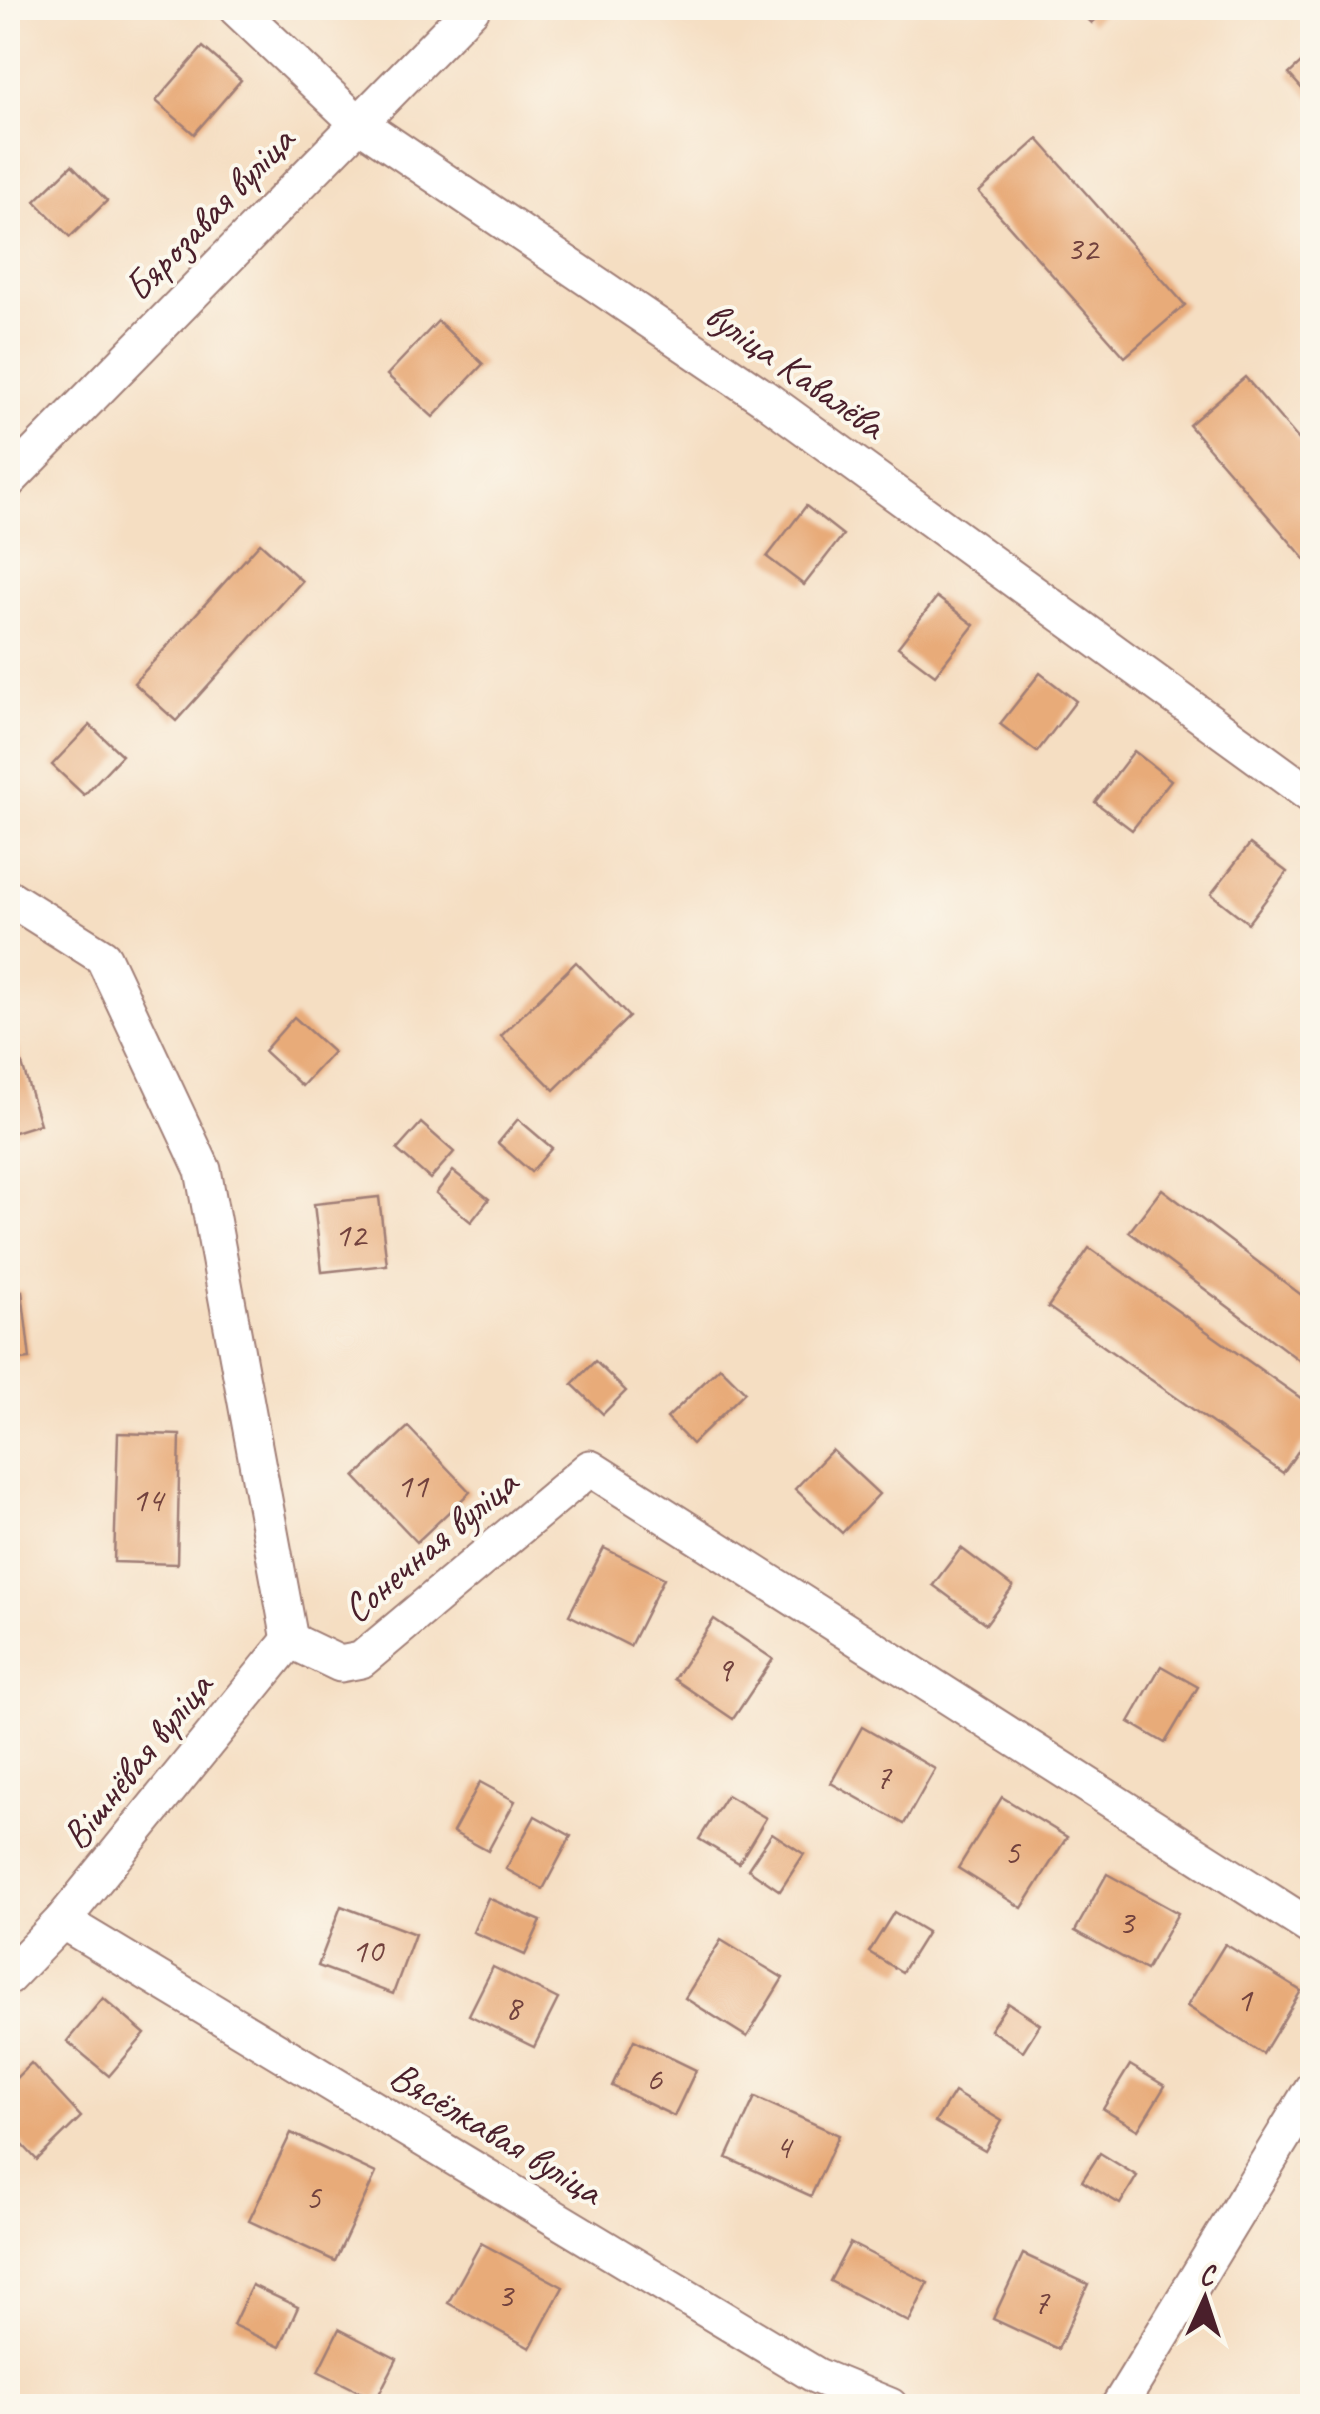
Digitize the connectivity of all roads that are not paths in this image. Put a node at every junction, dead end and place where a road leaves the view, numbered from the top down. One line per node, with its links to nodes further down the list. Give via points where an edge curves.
1 (236, 8): 3 (street, вуліца Кавалёва)
2 (472, 8): 3 (street, Бярозавая вуліца)
3 (358, 122): 4 (street, Бярозавая вуліца); 5 (street, вуліца Кавалёва, via 843,454)
4 (8, 480)
5 (1312, 796)
6 (8, 897): 7 (street, Сонечная вуліца, via 102,957 203,1170)
7 (290, 1640): 8 (street, Вішнёвая вуліца); 9 (street, Сонечная вуліца, via 340,1664 361,1660 590,1468)
8 (62, 1921): 10 (street, Вішнёвая вуліца); 12 (street, Вясёлкавая вуліца, via 817,2376)
9 (1312, 1928)
10 (8, 1977)
11 (1312, 2089): 13 (street)
12 (890, 2406)
13 (1119, 2406)

